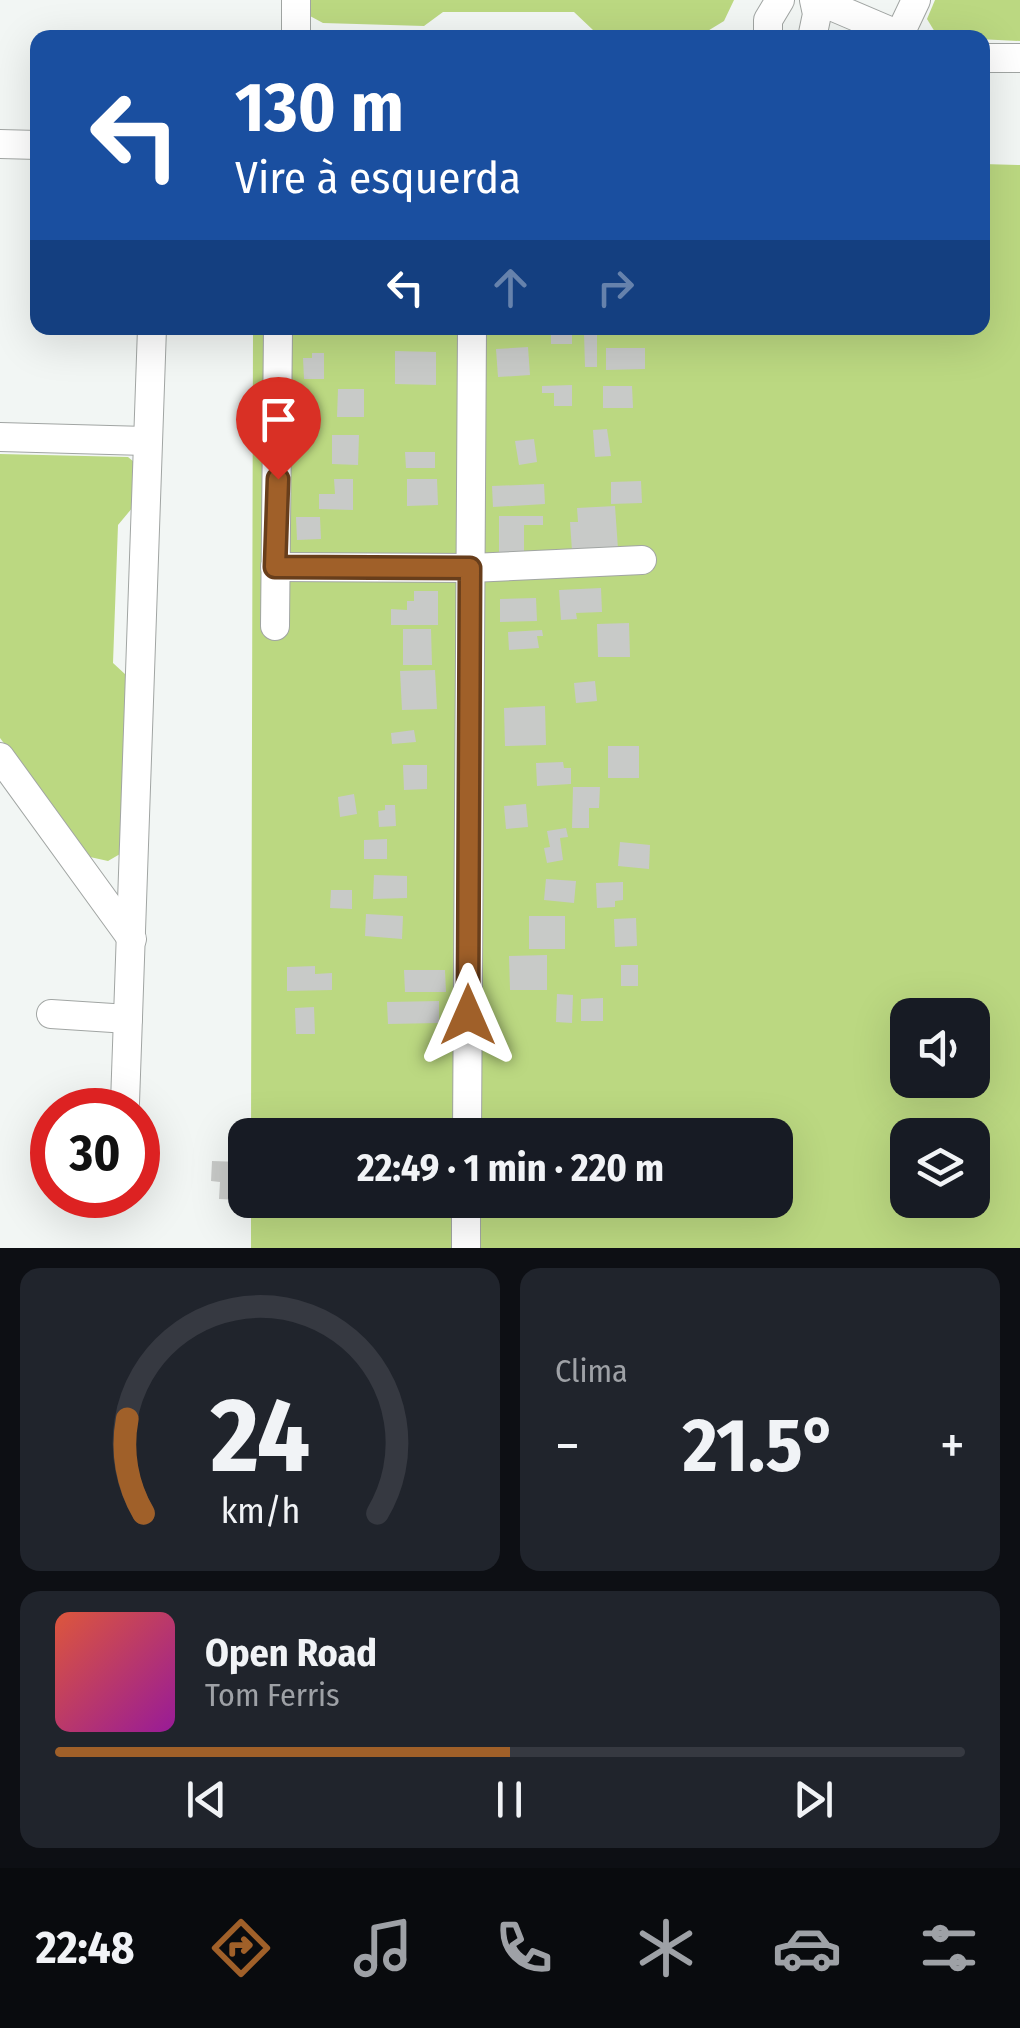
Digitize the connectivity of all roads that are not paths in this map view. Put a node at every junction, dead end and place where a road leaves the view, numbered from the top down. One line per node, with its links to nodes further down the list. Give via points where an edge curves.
1 (296, 0): 4 (street)
2 (816, 0): 5 (street); 6 (street)
3 (916, 0): 7 (street)
4 (296, 30)
5 (814, 30)
6 (884, 30)
7 (901, 30)
8 (990, 58): 9 (street)
9 (1020, 58)
10 (0, 144): 11 (street)
11 (30, 145)
12 (152, 335): 16 (street)
13 (278, 335): 18 (street)
14 (472, 335): 19 (street)
15 (0, 437): 16 (street)
16 (146, 441): 22 (street)
17 (642, 560): 19 (street)
18 (275, 567): 19 (street); 20 (street)
19 (470, 568): 26 (street)
20 (275, 626)
21 (0, 756): 22 (street)
22 (132, 938): 24 (street)
23 (51, 1014): 24 (street)
24 (128, 1018): 25 (street)
25 (126, 1088)
26 (467, 1118)
27 (466, 1218): 28 (street)
28 (466, 1248)

